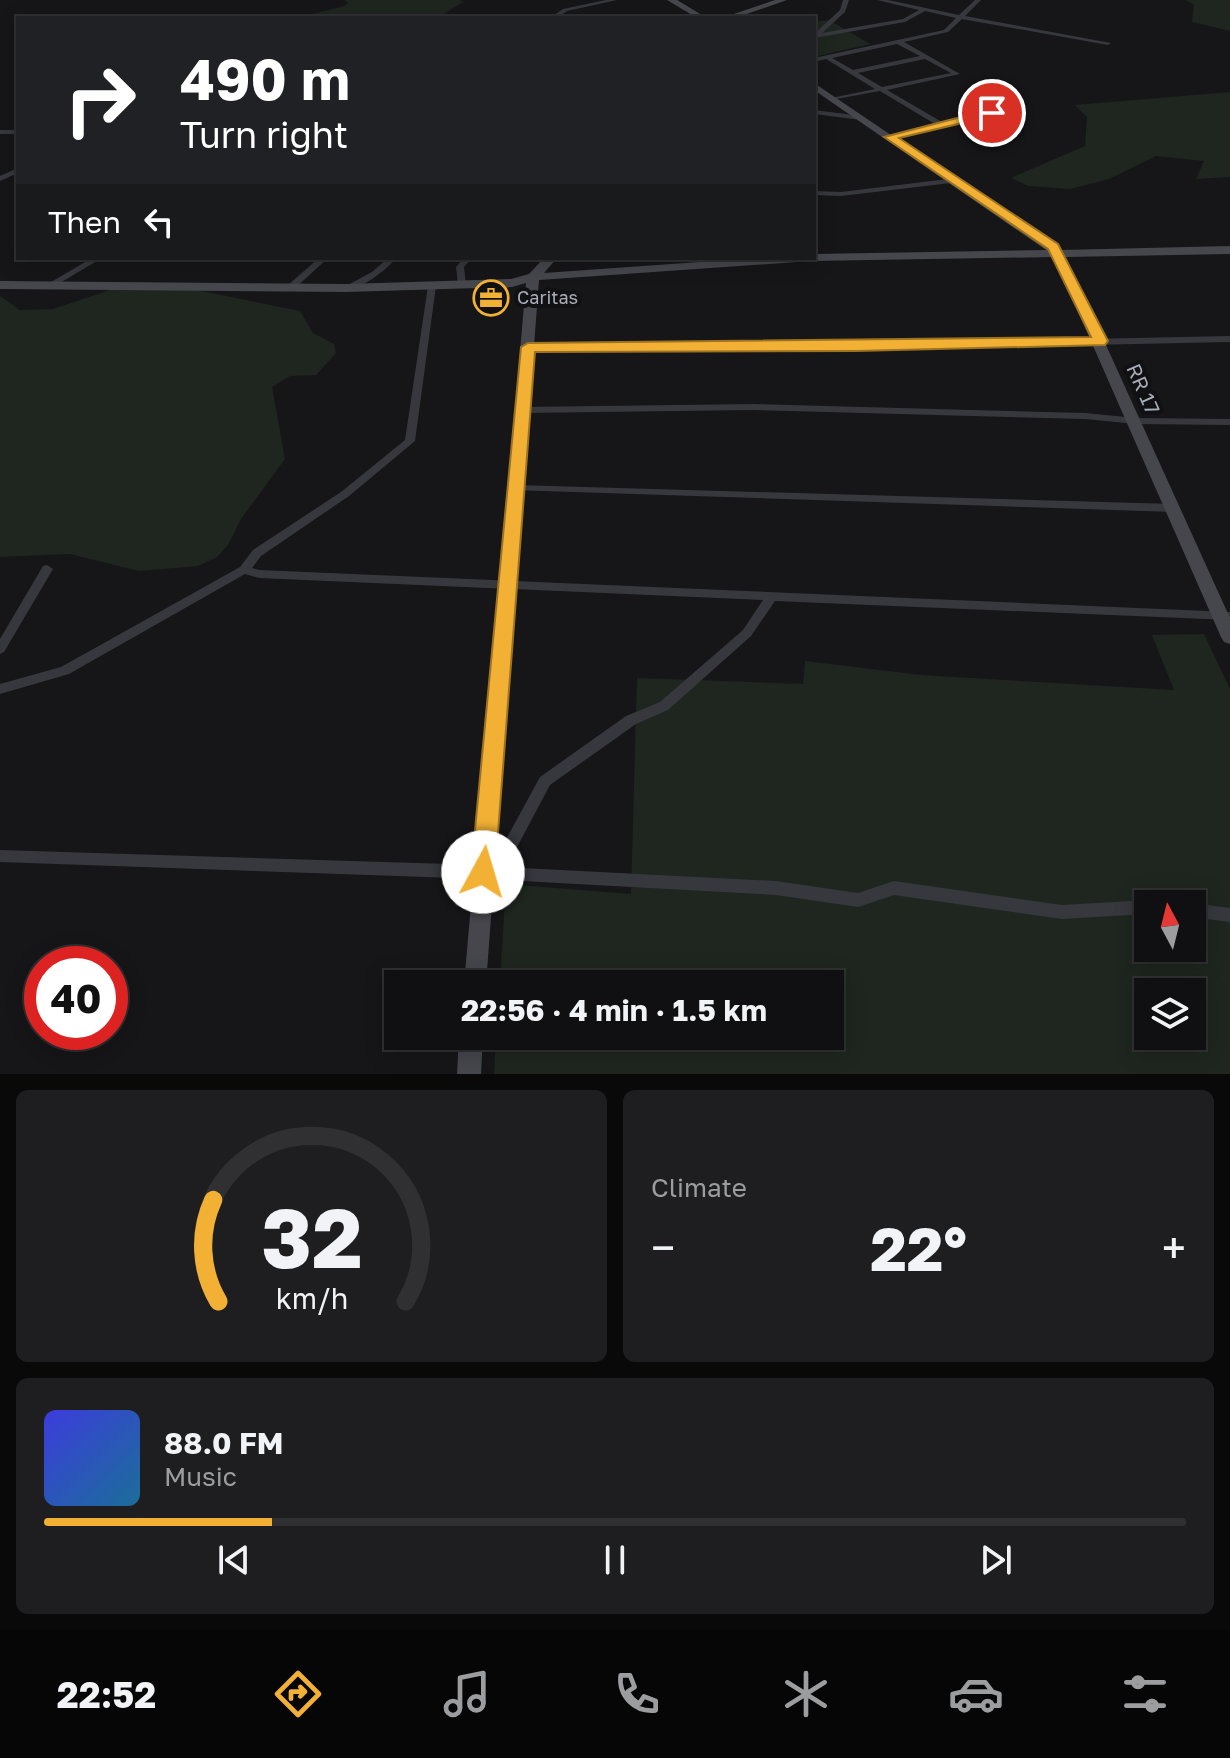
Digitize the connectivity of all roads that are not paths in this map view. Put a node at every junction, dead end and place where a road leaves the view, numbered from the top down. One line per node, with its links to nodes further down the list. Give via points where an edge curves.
1 (613, 0): 8 (street)
2 (671, 0): 9 (street)
3 (783, 0): 10 (street)
4 (846, 0): 12 (street, via 842,12)
5 (880, 0): 7 (street)
6 (978, 0): 11 (street)
7 (924, 9): 11 (street); 13 (street, via 905,20)
8 (556, 16)
9 (699, 16)
10 (732, 16)
11 (961, 17): 14 (street, via 946,31); 15 (street)
12 (816, 34)
13 (816, 36)
14 (899, 42): 16 (street); 17 (street)
15 (1108, 43)
16 (926, 57): 19 (street); 21 (street, via 957,74)
17 (828, 58): 18 (street); 19 (street)
18 (816, 60)
19 (853, 72): 21 (street)
20 (816, 87): 22 (street, RR 17 / RR 17)
21 (882, 89): 22 (street); 26 (street)
22 (833, 99): 25 (street, RR 17 / RR 17)
23 (1016, 107): 26 (street)
24 (816, 112): 25 (street)
25 (861, 118): 27 (street, RR 17 / RR 17)
26 (942, 125): 27 (street)
27 (889, 137): 28 (street, RR 17 / RR 17)
28 (956, 180): 29 (street); 31 (street, RR 17 / RR 17)
29 (816, 193)
30 (1230, 250): 31 (street)
31 (1057, 251): 32 (street); 47 (street, RR 17 / RR 17)
32 (816, 258)
33 (94, 260): 41 (street)
34 (322, 260): 44 (street)
35 (391, 260): 45 (street)
36 (466, 260): 42 (street, via 460,267)
37 (549, 260): 39 (street)
38 (782, 260): 39 (street)
39 (533, 277): 42 (street); 48 (street)
40 (0, 285): 41 (street)
41 (50, 285): 44 (street)
42 (462, 285): 43 (street)
43 (432, 286): 45 (street); 55 (street, via 410,441 345,494 257,553)
44 (291, 287): 45 (street)
45 (346, 288)
46 (1230, 339): 47 (street)
47 (1100, 341): 48 (street); 50 (street, RR 17 / RR 17)
48 (528, 347): 49 (street)
49 (523, 410): 50 (street, via 842,408); 52 (street)
50 (1136, 421): 51 (street); 53 (street, RR 17 / RR 17)
51 (1230, 422)
52 (516, 488): 53 (street); 56 (street)
53 (1174, 508): 58 (street, RR 17 / RR 17)
54 (47, 569): 60 (street)
55 (244, 570): 56 (street); 61 (street, via 65,671)
56 (507, 584): 57 (street); 63 (street)
57 (772, 596): 58 (street); 63 (street, via 747,633 664,706 631,720 545,781 503,859)
58 (1225, 616): 59 (street, RR 17 / RR 17)
59 (1230, 637)
60 (0, 649)
61 (0, 689)
62 (0, 856): 63 (street)
63 (483, 872): 64 (street, via 776,888 858,900 894,888 1062,912); 67 (street)
64 (1134, 908)
65 (1206, 912): 66 (street)
66 (1230, 915)
67 (476, 970)
68 (470, 1050): 69 (street)
69 (469, 1074)

